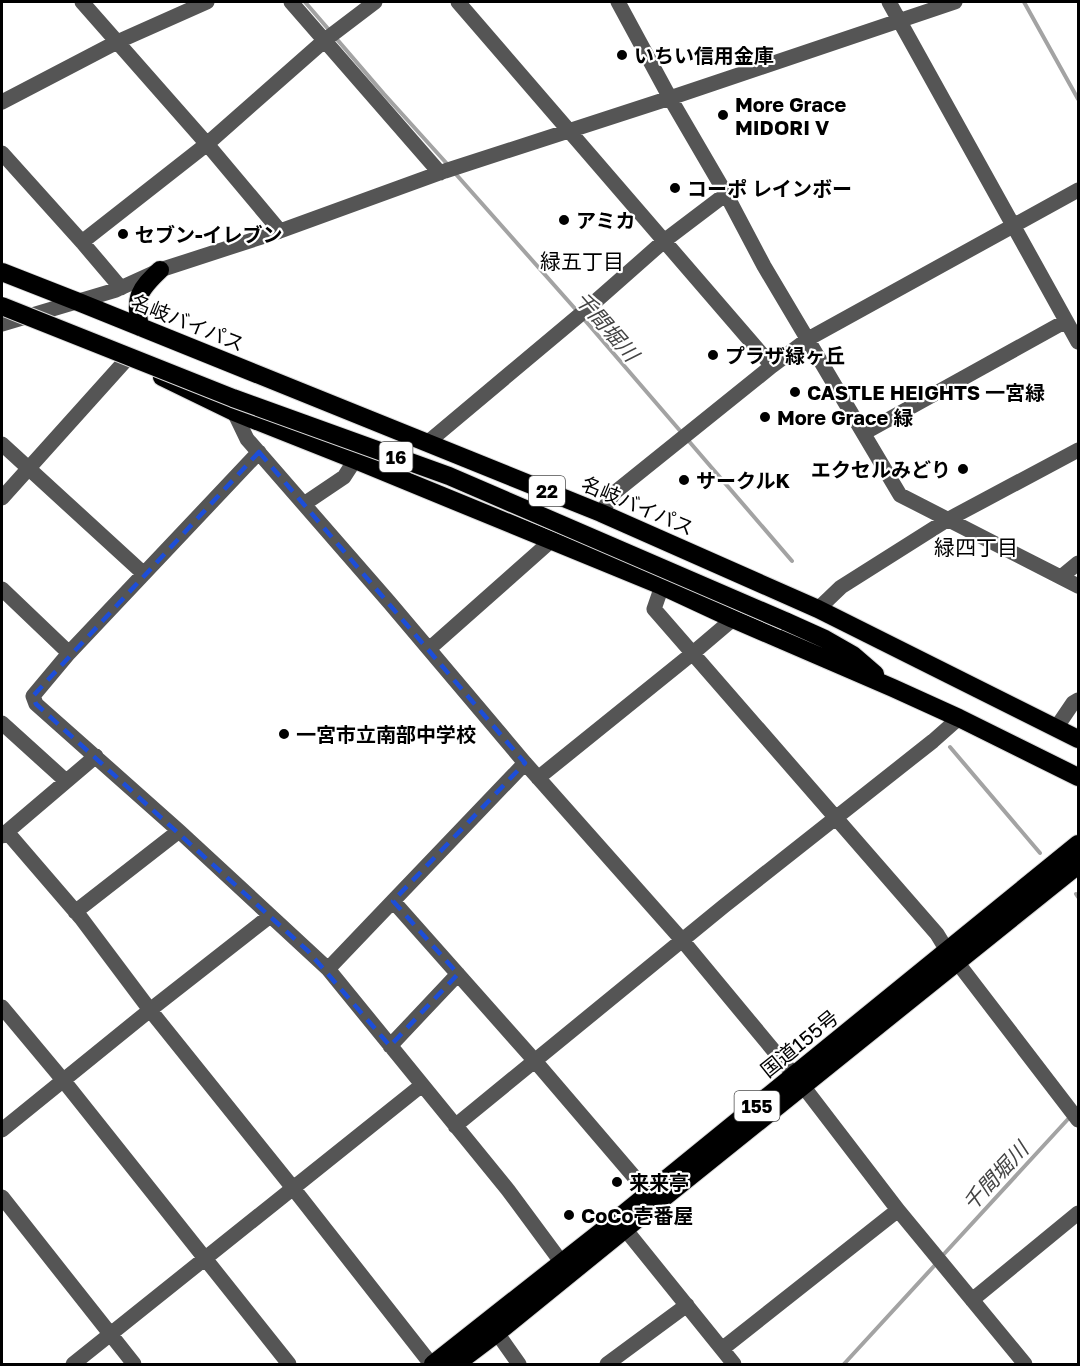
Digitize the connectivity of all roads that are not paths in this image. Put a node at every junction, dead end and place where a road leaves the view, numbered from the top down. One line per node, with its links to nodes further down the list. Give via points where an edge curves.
1 (82, 2): 11 (street)
2 (207, 2): 11 (street)
3 (291, 2): 10 (street)
4 (375, 2): 10 (street)
5 (458, 2): 14 (street)
6 (618, 2): 12 (street)
7 (889, 2): 9 (street)
8 (955, 2): 9 (street)
9 (899, 20): 12 (street); 20 (street)
10 (331, 36): 15 (street); 17 (street, via 393,120)
11 (117, 42): 13 (street); 15 (street)
12 (670, 98): 14 (street); 19 (street)
13 (2, 102)
14 (569, 132): 17 (street); 22 (street)
15 (207, 144): 21 (street); 23 (street)
16 (2, 153): 23 (street)
17 (448, 170): 21 (street)
18 (1078, 190): 20 (street)
19 (726, 194): 22 (street); 33 (street)
20 (1014, 226): 30 (street); 33 (street)
21 (280, 231): 24 (street)
22 (664, 241): 36 (street); 39 (street)
23 (82, 242): 26 (street)
24 (160, 270): 26 (street); 32 (highway, via 143,287 138,301)
25 (2, 272): 27 (highway, 名岐バイパス / 22)
26 (121, 288): 27 (street)
27 (76, 301): 29 (street); 32 (highway, 名岐バイパス / 22)
28 (2, 309): 29 (highway, 22); 61 (highway, 16, bridge, via 449,476 825,639 853,655)
29 (19, 318): 31 (street); 35 (highway, 22)
30 (1066, 321): 34 (street); 38 (street)
31 (2, 324)
32 (140, 327): 39 (highway, 名岐バイパス / 22)
33 (808, 339): 36 (street); 38 (street)
34 (1078, 342)
35 (126, 360): 37 (highway, 22); 44 (street)
36 (772, 366): 47 (street, via 614,493)
37 (234, 412): 42 (street, via 247,439); 43 (highway, 22)
38 (864, 433): 48 (street, via 900,495)
39 (427, 443): 47 (highway, 名岐バイパス / 22)
40 (2, 444): 44 (street)
41 (1078, 450): 48 (street)
42 (259, 452): 46 (street); 51 (street)
43 (355, 460): 46 (street, via 344,477); 49 (highway, 22)
44 (27, 468): 45 (street); 51 (street)
45 (2, 498)
46 (304, 504): 58 (street)
47 (601, 513): 56 (highway, 名岐バイパス / 22)
48 (947, 520): 52 (street); 56 (street, via 841,587)
49 (552, 540): 53 (highway, 22); 58 (street)
50 (1078, 563): 52 (street)
51 (144, 574): 59 (street)
52 (1061, 577): 54 (street)
53 (662, 586): 57 (highway, 22); 60 (street, via 654,609)
54 (1078, 586)
55 (2, 589): 59 (street)
56 (818, 609): 65 (highway, 名岐バイパス / 22)
57 (733, 619): 60 (street); 61 (highway, 22)
58 (429, 649): 68 (street)
59 (69, 653): 67 (street, via 33,696 36,704)
60 (693, 653): 70 (street); 72 (street)
61 (893, 688): 63 (highway, 22)
62 (1078, 700): 65 (street)
63 (959, 718): 69 (highway, 22); 72 (street)
64 (2, 723): 71 (street)
65 (1056, 728): 66 (highway, 名岐バイパス / 22)
66 (1078, 739)
67 (96, 756): 71 (street); 73 (street)
68 (525, 763): 70 (street); 77 (street)
69 (1078, 777)
70 (538, 778): 80 (street)
71 (66, 781): 74 (street)
72 (835, 818): 80 (street); 81 (street, via 937,934)
73 (179, 831): 78 (street); 79 (street)
74 (4, 834): 78 (street)
75 (1078, 844): 81 (highway, 国道155号 / 155)
76 (1078, 868): 81 (highway, 国道155号 / 155)
77 (393, 901): 82 (street); 83 (street)
78 (75, 912): 85 (street)
79 (270, 916): 82 (street); 85 (street)
80 (682, 940): 87 (street); 89 (street)
81 (952, 957): 89 (highway, 国道155号 / 155); 91 (street)
82 (328, 969): 86 (street)
83 (458, 974): 86 (street); 87 (street)
84 (2, 1007): 88 (street)
85 (150, 1010): 88 (street); 94 (street)
86 (390, 1046): 90 (street)
87 (536, 1061): 92 (street); 95 (street)
88 (63, 1080): 93 (street); 100 (street)
89 (798, 1081): 95 (highway, 国道155号 / 155); 97 (street); 99 (highway, 国道155号 / 155)
90 (422, 1085): 92 (street); 94 (street)
91 (1078, 1120)
92 (455, 1126): 101 (street)
93 (2, 1130)
94 (294, 1188): 100 (street); 110 (street)
95 (648, 1193): 101 (highway, 国道155号 / 155)
96 (2, 1197): 105 (street)
97 (898, 1210): 102 (street); 106 (street)
98 (1078, 1213): 102 (street)
99 (625, 1229): 103 (street); 104 (highway, 国道155号 / 155)
100 (205, 1258): 105 (street); 109 (street)
101 (562, 1263): 110 (highway, 国道155号 / 155)
102 (972, 1300): 115 (street)
103 (687, 1305): 106 (street); 113 (street)
104 (497, 1333): 111 (highway, 国道155号 / 155); 112 (street)
105 (110, 1335): 107 (street); 108 (street)
106 (722, 1349): 114 (street)
107 (73, 1365)
108 (134, 1365)
109 (289, 1365)
110 (432, 1365)
111 (456, 1365)
112 (519, 1365)
113 (607, 1365)
114 (734, 1365)
115 (1025, 1365)

